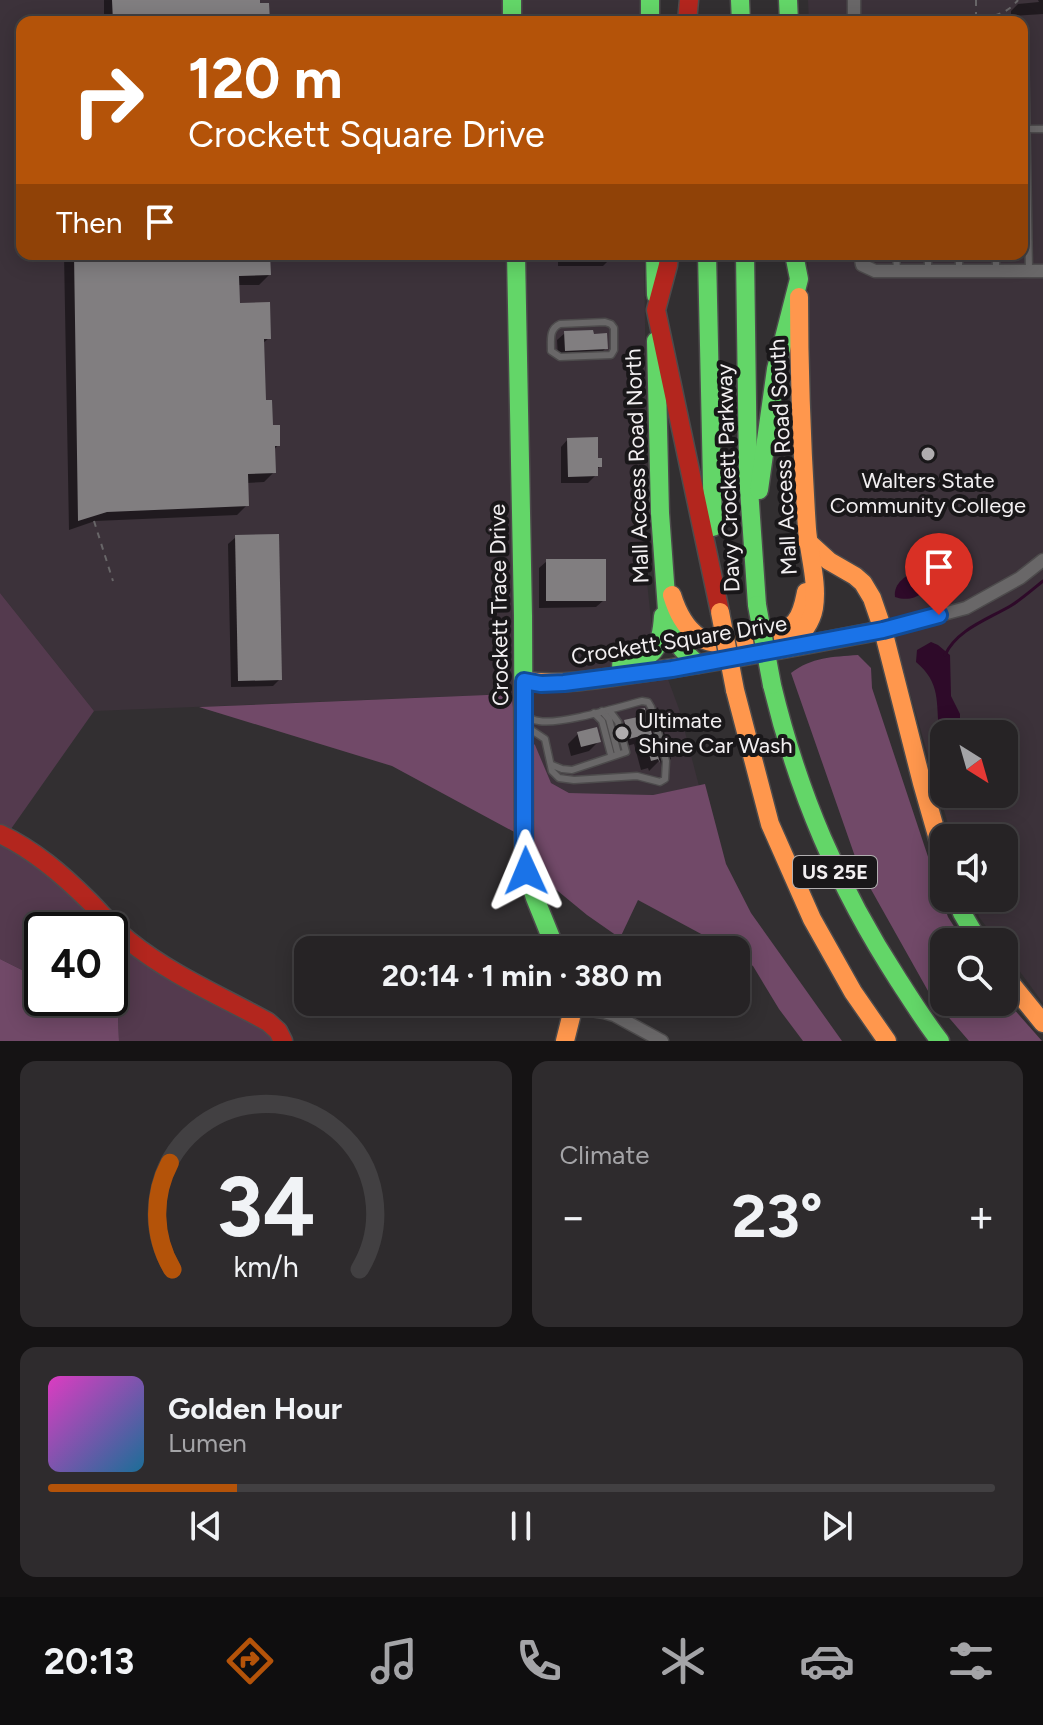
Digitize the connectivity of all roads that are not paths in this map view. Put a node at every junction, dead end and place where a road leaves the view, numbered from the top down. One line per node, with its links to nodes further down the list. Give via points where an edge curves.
1 (1028, 243): 17 (lane)
2 (516, 260): 30 (main road, Crockett Trace Drive)
3 (655, 260): 20 (main road, Mall Access Road North)
4 (668, 260): 20 (main road)
5 (707, 260): 26 (main road, Davy Crockett Parkway / US 25E, via 712,510)
6 (745, 260): 23 (main road, Davy Crockett Parkway / US 25E)
7 (797, 260): 19 (main road)
8 (861, 260): 13 (street, via 869,270)
9 (896, 260): 13 (lane)
10 (928, 260): 14 (lane)
11 (959, 260): 15 (lane)
12 (996, 260): 16 (lane)
13 (897, 271): 14 (street)
14 (928, 271): 15 (street)
15 (959, 271): 16 (street)
16 (996, 271): 17 (street)
17 (1029, 271): 18 (street)
18 (1043, 271)
19 (799, 279): 22 (main road, Mall Access Road South); 23 (main road, via 776,369)
20 (656, 310): 25 (main road, Mall Access Road North); 26 (main road)
21 (614, 326): 21 (lane, via 560,324 552,329 551,351 560,357 611,355)
22 (807, 541): 25 (main road, via 804,602 795,621 773,637 721,644 704,640 682,621); 27 (main road, via 863,583); 28 (main road, Mall Access Road South, via 814,608 804,633)
23 (751, 543): 46 (main road, Davy Crockett Parkway / US 25E, bridge, via 772,685 795,772 848,898)
24 (1043, 560): 27 (street, Crockett Square Drive, via 966,608)
25 (663, 570): 29 (main road, Mall Access Road North, via 670,631); 30 (main road, Crockett Square Drive, via 662,636 647,659)
26 (720, 612): 45 (main road, Davy Crockett Parkway / US 25E, bridge, via 770,824 812,919)
27 (883, 630): 28 (main road, Crockett Square Drive); 35 (main road)
28 (787, 647): 29 (main road, Crockett Square Drive)
29 (698, 664): 30 (main road, Crockett Square Drive, via 564,683)
30 (524, 681): 32 (main road, Crockett Trace Drive)
31 (601, 711): 32 (lane, via 544,722); 33 (lane); 33 (lane, via 614,714 618,722 626,752); 34 (lane, via 648,702 666,761 665,779 574,780 559,778)
32 (524, 718): 34 (lane, via 545,739); 37 (main road, Crockett Trace Drive, via 524,862)
33 (614, 754): 34 (lane, via 572,770)
34 (552, 765)
35 (934, 824)
36 (0, 834): 42 (main road, via 59,872 128,941 268,1022)
37 (550, 936)
38 (1018, 992): 41 (main road)
39 (570, 1016): 43 (main road)
40 (616, 1016): 44 (street)
41 (1043, 1023)
42 (283, 1041)
43 (565, 1041)
44 (662, 1041)
45 (887, 1041)
46 (940, 1041)

